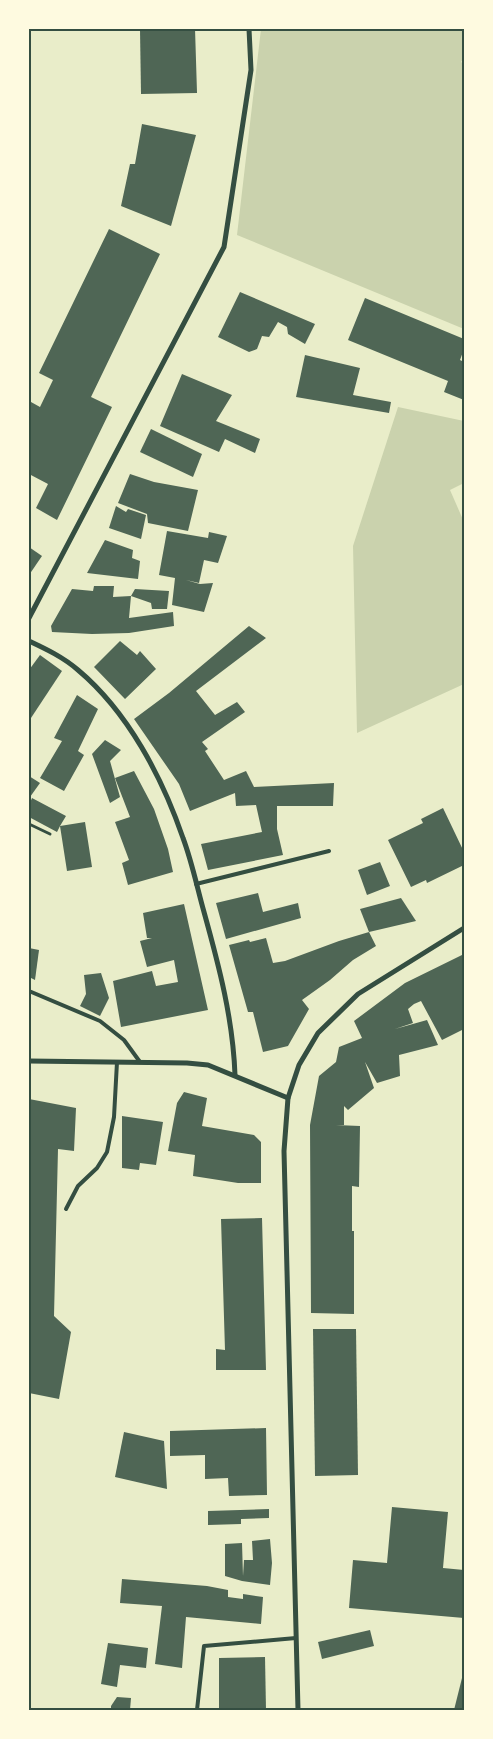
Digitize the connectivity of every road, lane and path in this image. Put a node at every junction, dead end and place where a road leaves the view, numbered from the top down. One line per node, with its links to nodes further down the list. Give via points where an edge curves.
1 (249, 29): 2 (street, via 250,70 224,247)
2 (29, 618)
3 (29, 641): 7 (street, via 78,670 111,702 136,738 184,839)
4 (29, 824): 5 (path)
5 (50, 834)
6 (329, 851): 7 (lane)
7 (196, 884): 13 (street, via 222,977)
8 (464, 928): 14 (street, via 358,994 318,1033 299,1065)
9 (29, 991): 12 (lane, via 100,1021 124,1040)
10 (29, 1061): 11 (street)
11 (117, 1062): 12 (street); 15 (lane, via 114,1117 107,1152 97,1168 78,1186)
12 (140, 1062): 13 (street, via 208,1065)
13 (235, 1075): 14 (street)
14 (288, 1098): 16 (street, via 284,1151)
15 (66, 1209)
16 (296, 1638): 17 (lane, via 204,1646); 18 (street)
17 (197, 1710)
18 (298, 1710)

